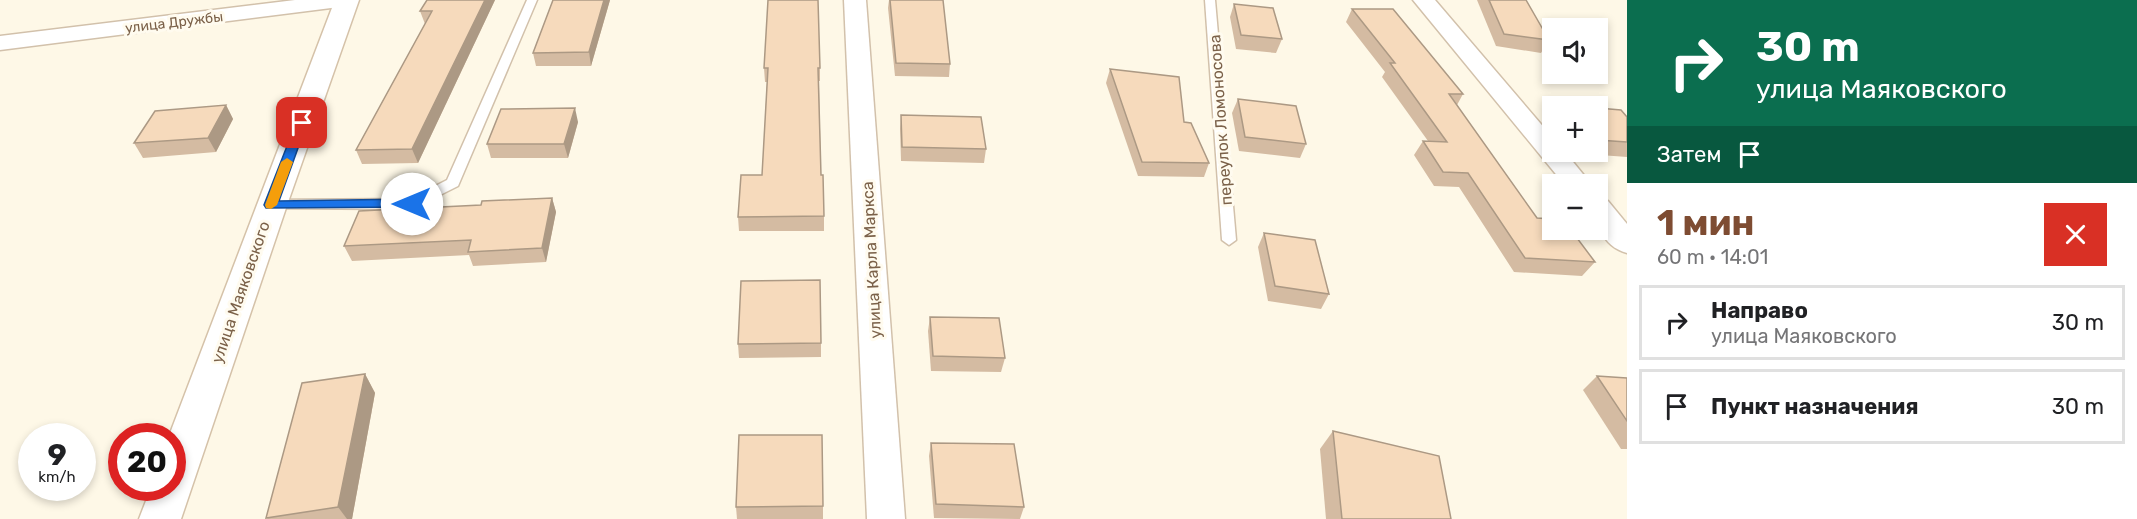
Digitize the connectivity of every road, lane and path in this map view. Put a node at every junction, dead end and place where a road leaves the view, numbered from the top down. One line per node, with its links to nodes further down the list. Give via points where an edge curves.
1 (347, 0): 6 (street, улица Дружбы); 8 (street, улица Маяковского)
2 (532, 0): 8 (lane, via 453,183 412,204)
3 (855, 0): 15 (street, улица Карла Маркса)
4 (1210, 0): 10 (lane, переулок Ломоносова)
5 (1424, 0): 7 (street)
6 (0, 43)
7 (1570, 174)
8 (271, 205): 12 (street, улица Маяковского)
9 (1608, 220): 11 (street)
10 (1229, 240)
11 (1627, 243)
12 (186, 446)
13 (167, 501): 14 (street, улица Маяковского)
14 (160, 519)
15 (886, 519)

